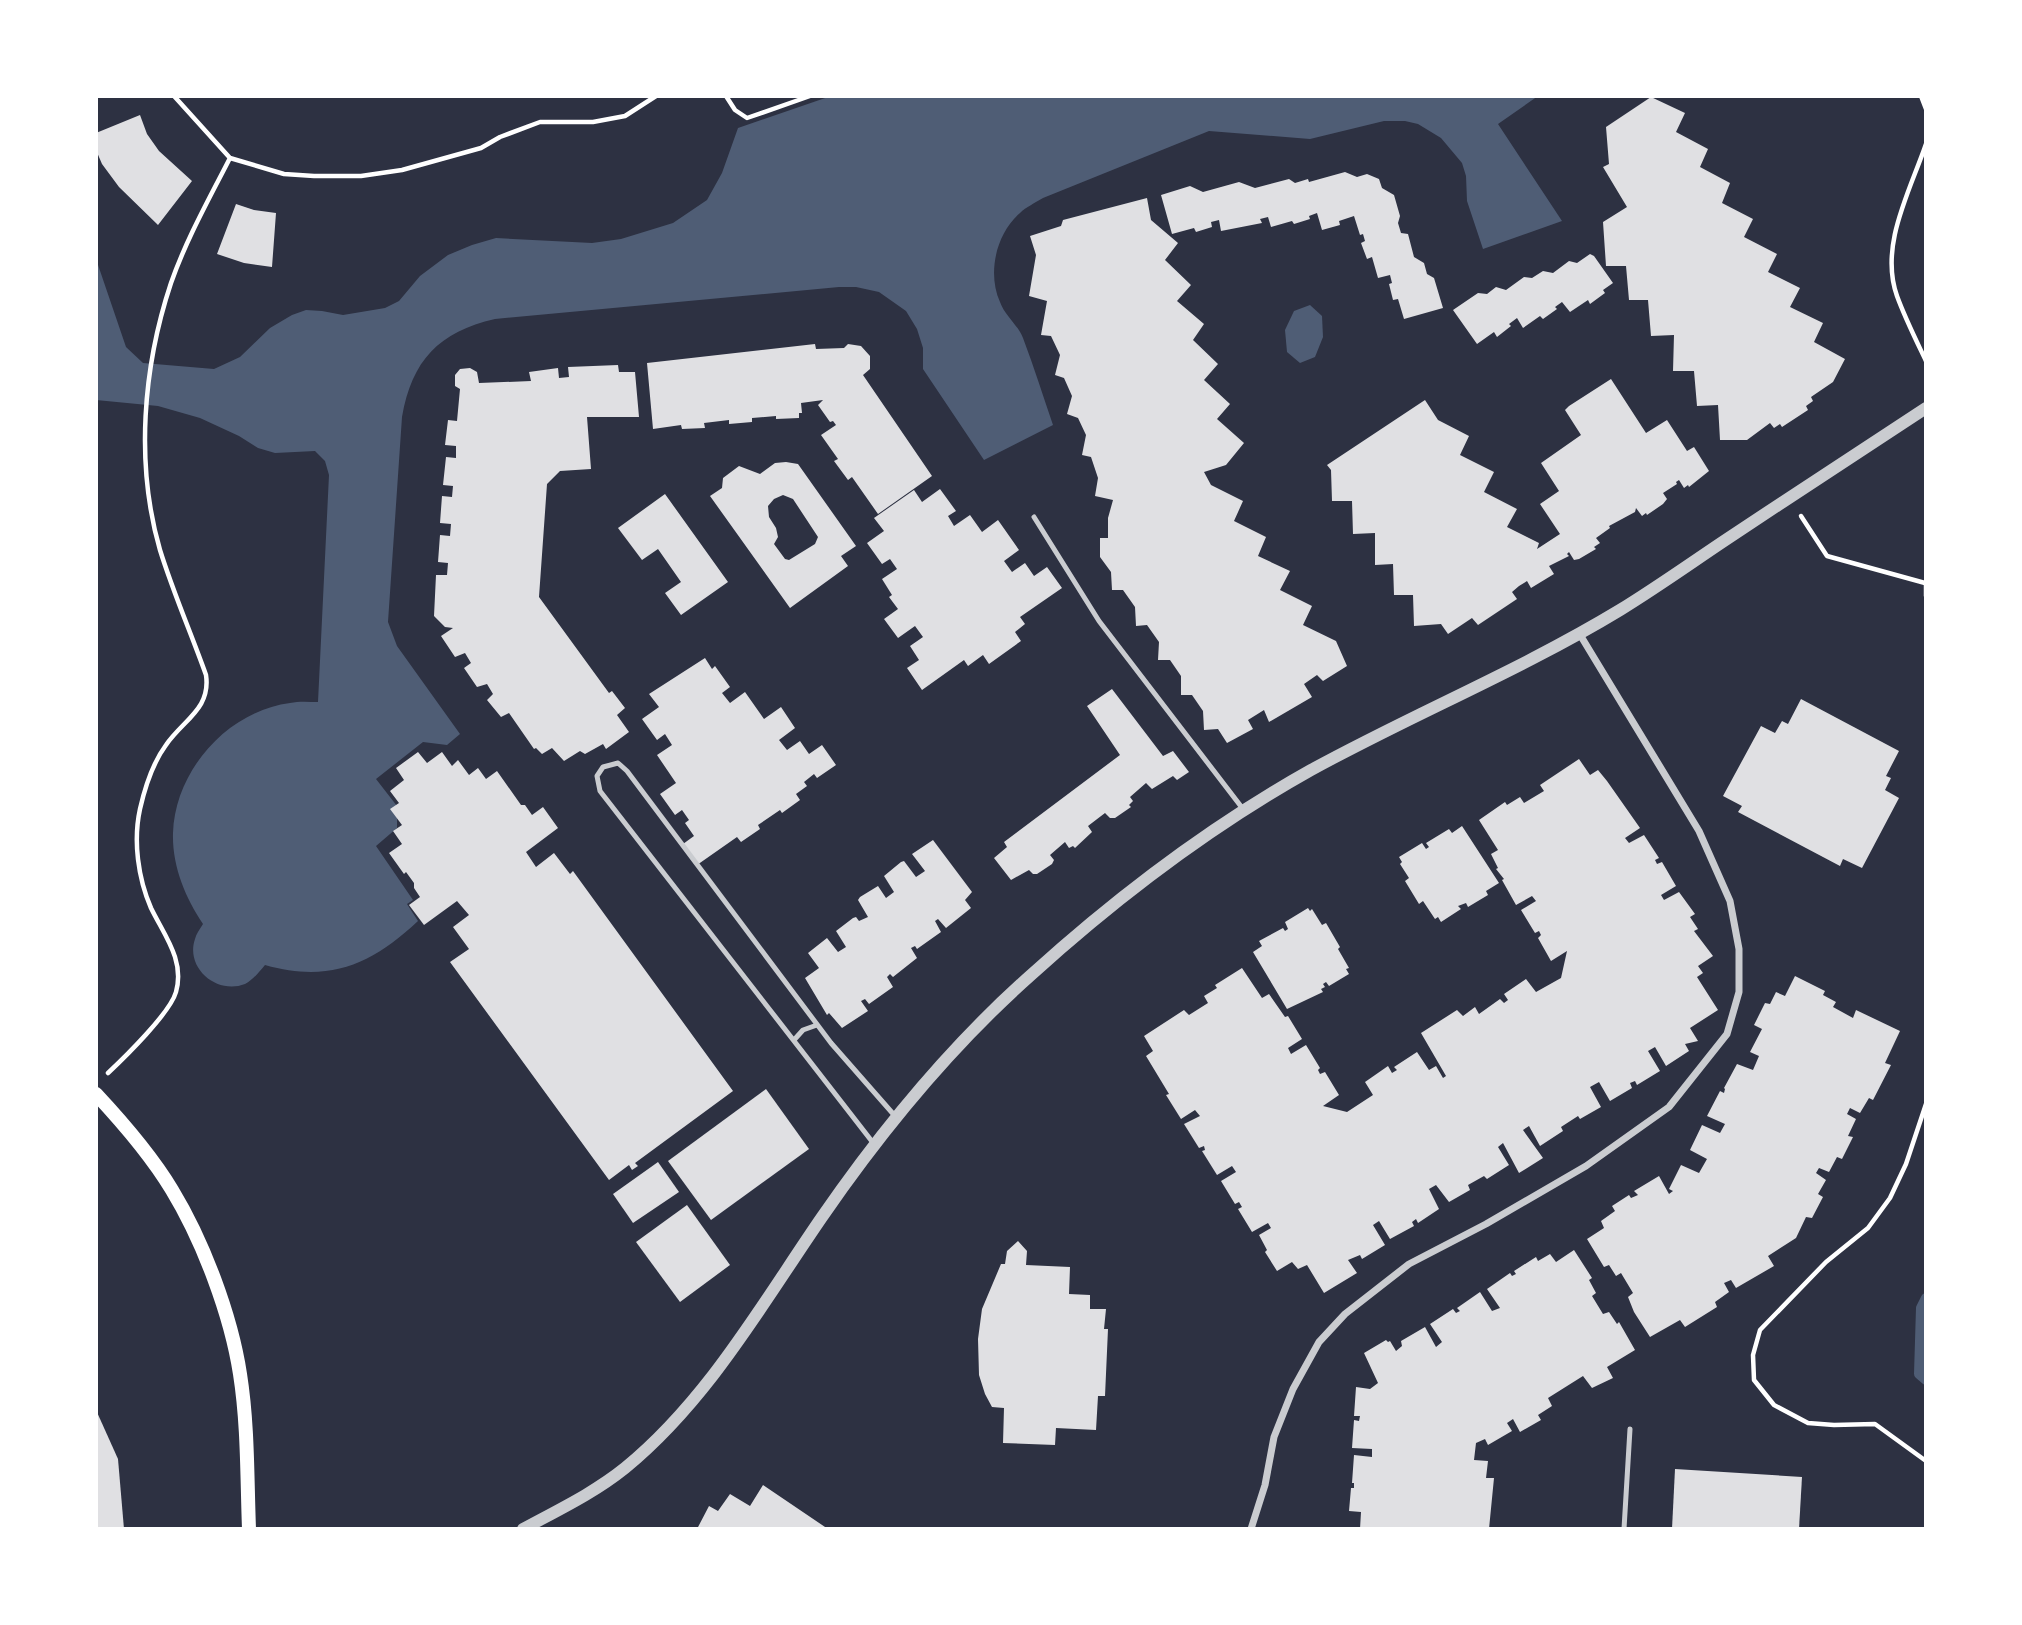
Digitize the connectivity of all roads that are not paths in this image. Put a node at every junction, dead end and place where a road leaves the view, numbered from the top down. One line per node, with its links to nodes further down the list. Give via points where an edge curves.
1 (1926, 408): 3 (street)
2 (1034, 517): 4 (lane, via 1099,621)
3 (1579, 633): 4 (street, via 1329,761); 13 (street, via 1699,831 1730,901 1739,949 1739,992 1727,1034 1669,1107 1586,1166 1409,1264 1345,1314 1319,1342 1293,1389 1274,1437)
4 (1245, 811): 8 (street, via 1109,908 1028,978)
5 (817, 1025): 6 (lane); 6 (lane, via 627,771 618,763 603,767 597,776 600,791); 8 (lane)
6 (794, 1040): 9 (lane)
7 (96, 1094): 11 (main road, via 131,1132 173,1191 208,1263 240,1374)
8 (897, 1118): 9 (street)
9 (875, 1145): 12 (street, via 705,1386 666,1430 597,1489)
10 (1630, 1429): 14 (lane)
11 (249, 1529)
12 (523, 1529)
13 (1251, 1529)
14 (1624, 1529)

